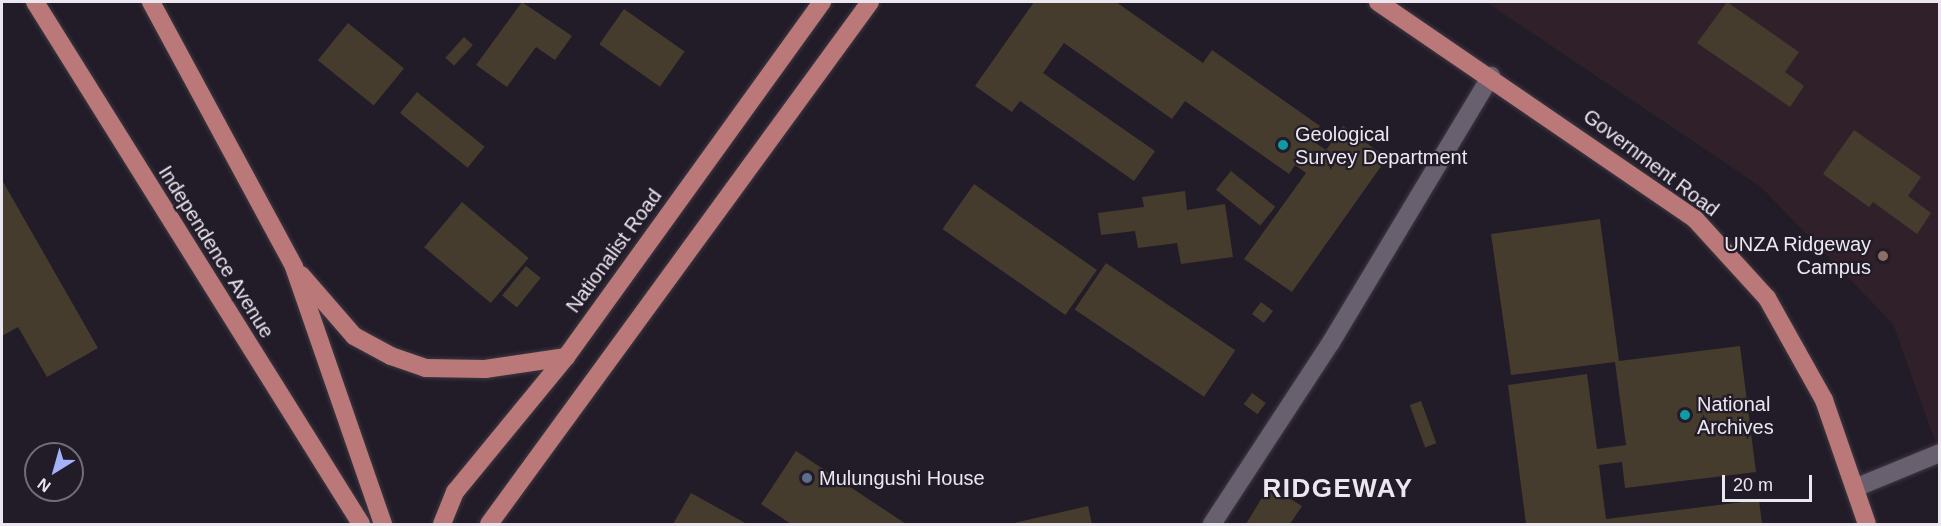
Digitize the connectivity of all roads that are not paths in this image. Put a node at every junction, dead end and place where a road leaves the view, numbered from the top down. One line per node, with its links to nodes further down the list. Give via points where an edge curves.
1 (35, 2): 11 (main road, Independence Avenue)
2 (151, 2): 7 (main road)
3 (822, 2): 8 (main road, Nationalist Road)
4 (870, 2): 14 (main road)
5 (1378, 2): 6 (main road, Government Road)
6 (1491, 76): 10 (main road, Government Road, via 1695,219 1767,298 1824,400); 15 (lane, via 1330,344)
7 (294, 267): 8 (main road, via 354,336 413,364 452,370 485,369); 12 (main road)
8 (566, 357): 13 (main road, Nationalist Road, via 455,492)
9 (1940, 453): 10 (lane)
10 (1855, 488): 16 (main road, Government Road)
11 (361, 525)
12 (382, 525)
13 (441, 525)
14 (489, 525)
15 (1212, 525)
16 (1868, 525)

